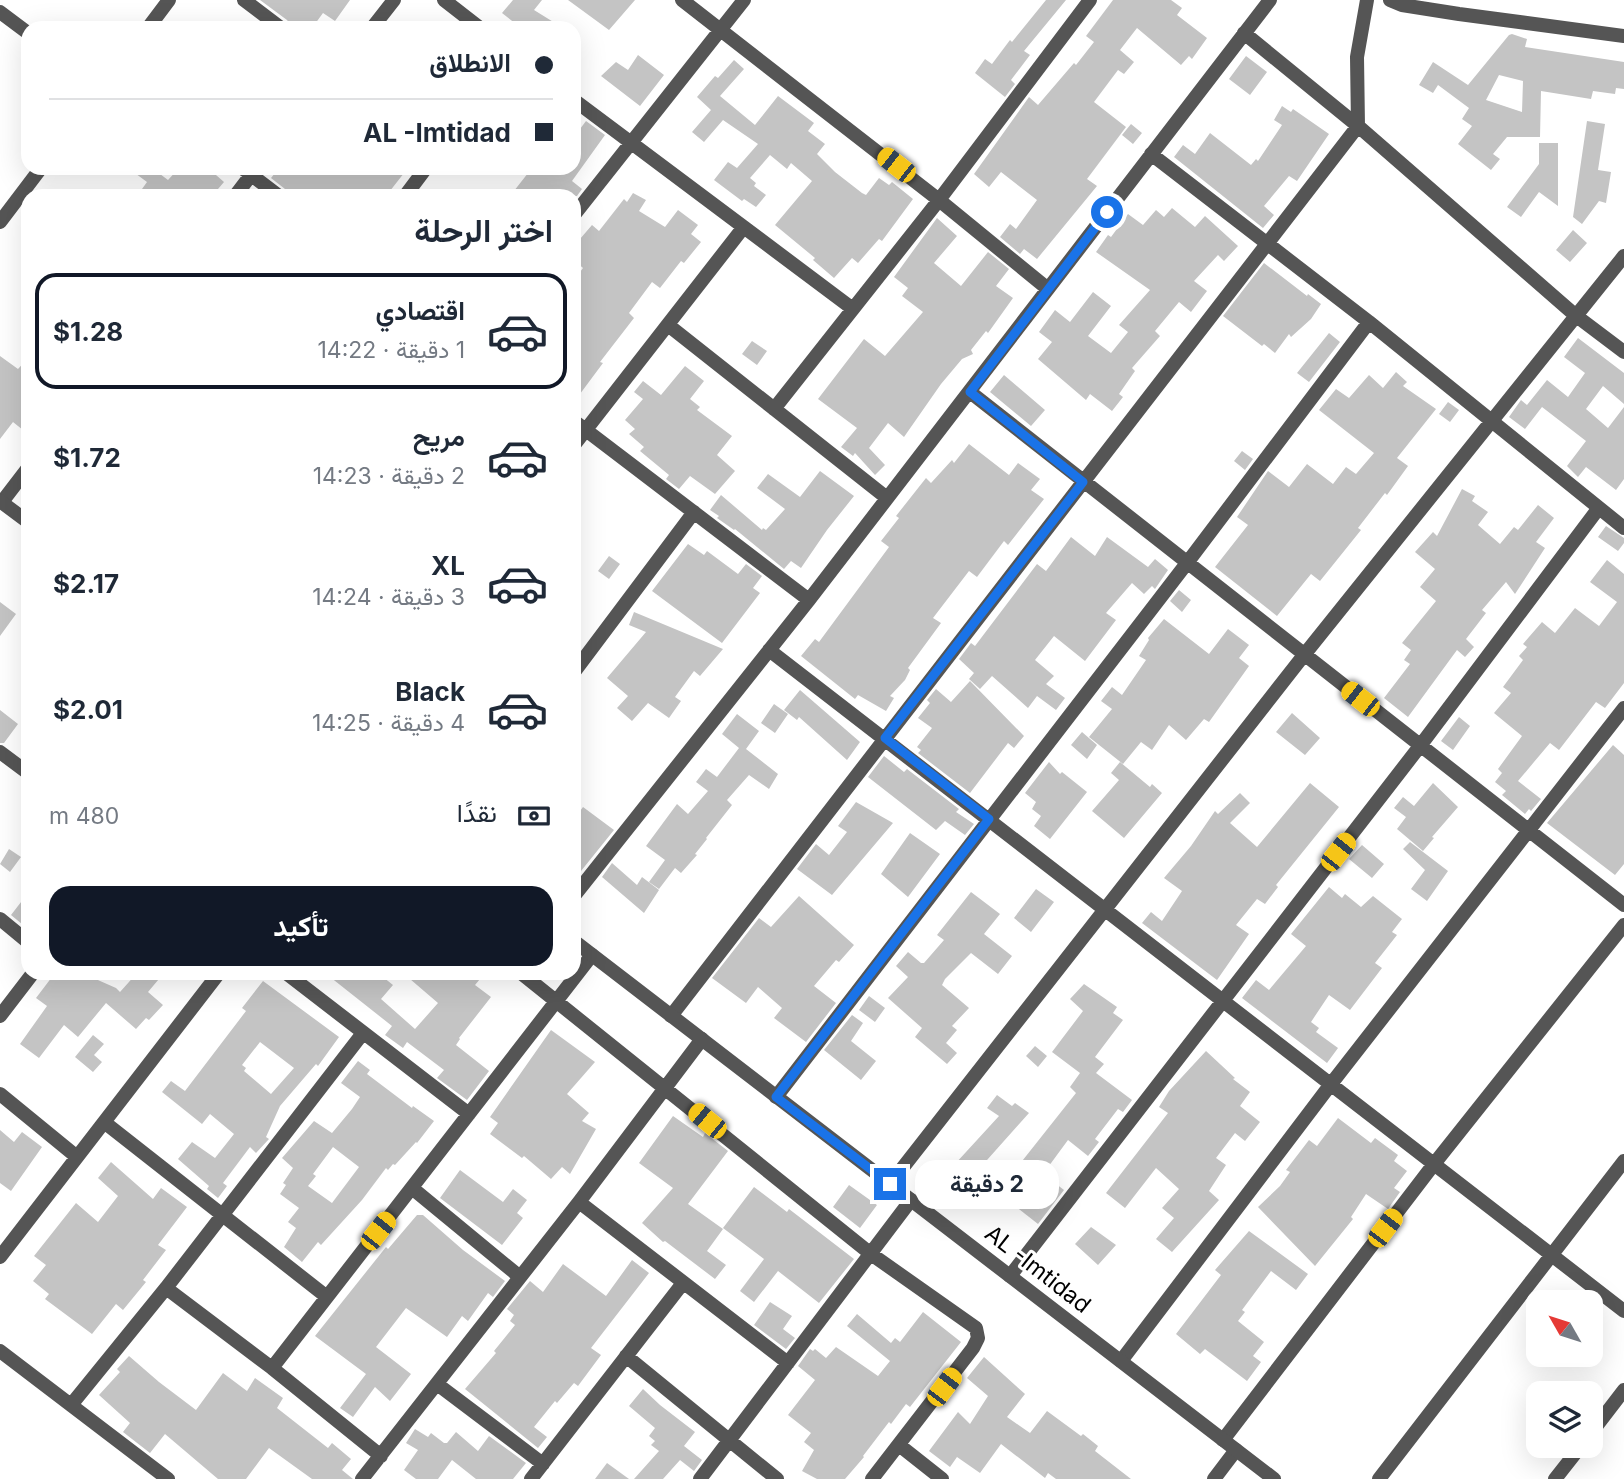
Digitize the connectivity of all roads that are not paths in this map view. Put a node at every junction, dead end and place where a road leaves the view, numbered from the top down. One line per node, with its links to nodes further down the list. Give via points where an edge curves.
1 (169, 0): 14 (street)
2 (244, 0): 15 (street)
3 (394, 0): 16 (street)
4 (444, 0): 17 (street)
5 (682, 0): 19 (street)
6 (744, 0): 19 (street)
7 (1090, 0): 31 (street)
8 (1270, 0): 21 (street)
9 (1367, 0): 23 (street, via 1357,57)
10 (1391, 0): 13 (street)
11 (1469, 0): 13 (street)
12 (0, 12): 18 (street)
13 (1459, 14): 20 (street)
14 (153, 21)
15 (272, 21)
16 (378, 21)
17 (471, 21)
18 (21, 28)
19 (720, 30): 24 (street); 31 (street)
20 (1622, 32)
21 (1244, 33): 23 (street); 25 (street)
22 (581, 105): 24 (street)
23 (1358, 126): 35 (street); 39 (street)
24 (631, 144): 32 (street); 34 (street)
25 (1151, 154): 35 (street); 37 (street)
26 (36, 175): 28 (street)
27 (252, 175): 29 (street)
28 (25, 189)
29 (270, 189)
30 (21, 194): 33 (street)
31 (939, 200): 37 (street); 38 (street)
32 (581, 206)
33 (0, 222)
34 (743, 228): 38 (street); 41 (street)
35 (1267, 244): 40 (street); 49 (street)
36 (1624, 256): 39 (street)
37 (1048, 289): 43 (street)
38 (853, 309): 44 (street)
39 (1575, 315): 42 (street); 45 (street)
40 (1368, 322): 45 (street); 56 (street)
41 (668, 325): 44 (street); 46 (street)
42 (1624, 352)
43 (970, 392): 49 (street); 50 (street)
44 (774, 409): 50 (street)
45 (1492, 420): 52 (street); 59 (street)
46 (581, 424)
47 (581, 426): 53 (street)
48 (21, 477): 51 (street)
49 (1083, 482): 56 (street); 62 (street)
50 (887, 498): 57 (street)
51 (1, 501): 54 (street)
52 (1598, 509): 55 (street); 63 (street)
53 (694, 512): 57 (street); 60 (street)
54 (21, 517)
55 (1624, 528)
56 (1187, 563): 59 (street); 66 (street)
57 (809, 600): 58 (street)
58 (769, 650): 62 (street); 68 (street)
59 (1304, 655): 63 (street); 70 (street)
60 (581, 663)
61 (1624, 708): 67 (street)
62 (885, 738): 66 (street); 85 (street)
63 (1420, 746): 67 (street); 83 (street)
64 (0, 752): 65 (street)
65 (21, 765)
66 (989, 819): 70 (street); 91 (street)
67 (1529, 831): 69 (street); 88 (street)
68 (581, 887)
69 (1624, 905)
70 (1106, 909): 83 (street); 97 (street)
71 (0, 919): 73 (street)
72 (1624, 925): 96 (street)
73 (21, 936)
74 (581, 947): 75 (street, AL -Imtidad)
75 (592, 955): 76 (street); 85 (street, AL -Imtidad)
76 (581, 969)
77 (28, 980): 84 (street)
78 (214, 980): 93 (street)
79 (295, 980): 86 (street)
80 (530, 980): 82 (street)
81 (573, 980): 82 (street)
82 (557, 1000): 89 (street); 92 (street)
83 (1223, 1000): 88 (street); 105 (street)
84 (0, 1016)
85 (671, 1016): 87 (street, AL -Imtidad)
86 (363, 1033): 92 (street); 101 (street)
87 (702, 1039): 89 (street); 91 (street, AL -Imtidad)
88 (1331, 1084): 96 (street); 113 (street)
89 (666, 1087): 100 (street); 102 (street)
90 (0, 1094): 94 (street)
91 (776, 1097): 97 (street, AL -Imtidad)
92 (468, 1114): 98 (street)
93 (104, 1122): 94 (street); 101 (street)
94 (77, 1157): 104 (street)
95 (1624, 1161): 103 (street)
96 (1434, 1164): 103 (street); 121 (street)
97 (890, 1184): 99 (street, AL -Imtidad)
98 (412, 1188): 106 (street); 109 (street)
99 (911, 1200): 102 (street); 105 (street, AL -Imtidad)
100 (579, 1202): 106 (street); 107 (street)
101 (223, 1215): 108 (street); 109 (street)
102 (871, 1254): 114 (street); 122 (street, via 976,1328 978,1338)
103 (1550, 1254): 110 (street); 136 (street)
104 (0, 1256)
105 (1010, 1276): 113 (street, AL -Imtidad)
106 (520, 1277): 116 (street)
107 (683, 1283): 112 (street); 114 (street)
108 (166, 1288): 115 (street); 118 (street)
109 (327, 1297): 115 (street)
110 (1624, 1311)
111 (0, 1351): 118 (street)
112 (626, 1356): 120 (street); 126 (street)
113 (1121, 1361): 121 (street, AL -Imtidad)
114 (788, 1363): 120 (street)
115 (272, 1368): 124 (street)
116 (437, 1384): 124 (street); 126 (street)
117 (1624, 1390): 119 (street)
118 (71, 1405): 127 (street)
119 (1603, 1417)
120 (729, 1440): 130 (street); 131 (street)
121 (1223, 1440): 123 (street, AL -Imtidad)
122 (899, 1445): 132 (street); 133 (street)
123 (1236, 1450): 134 (street); 135 (street, AL -Imtidad)
124 (381, 1456): 128 (street)
125 (1572, 1458): 137 (street)
126 (543, 1464): 129 (street)
127 (168, 1479)
128 (362, 1479)
129 (531, 1479)
130 (700, 1479)
131 (777, 1479)
132 (872, 1479)
133 (942, 1479)
134 (1214, 1479)
135 (1274, 1479)
136 (1379, 1479)
137 (1555, 1479)

